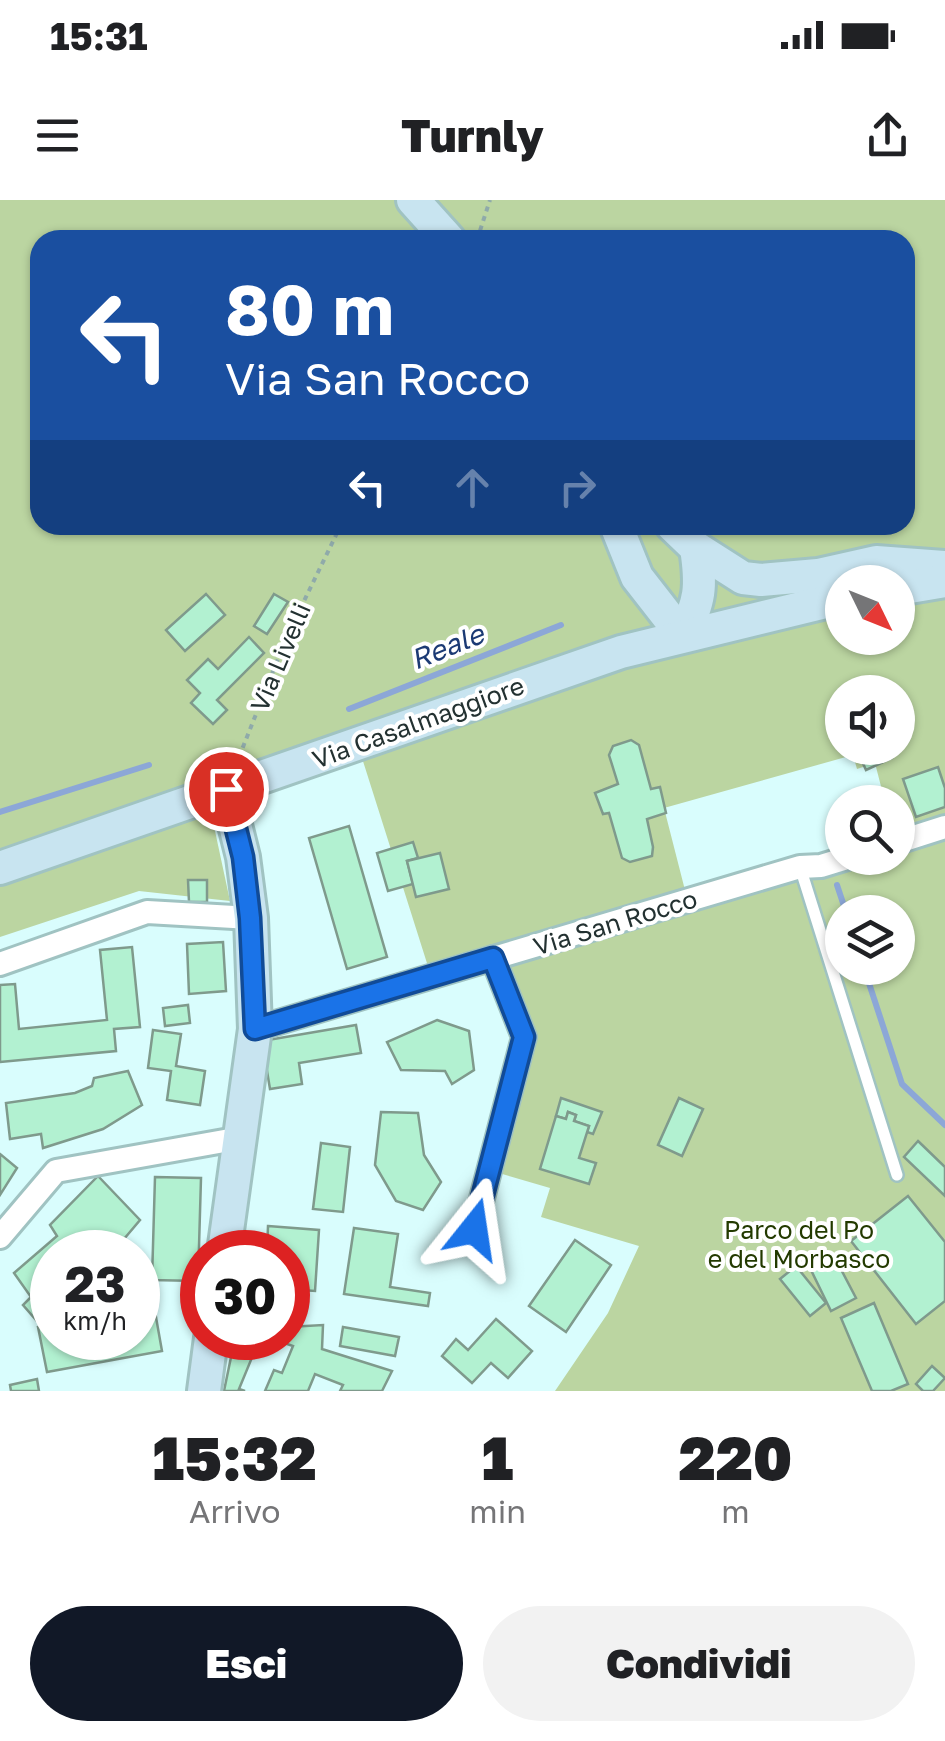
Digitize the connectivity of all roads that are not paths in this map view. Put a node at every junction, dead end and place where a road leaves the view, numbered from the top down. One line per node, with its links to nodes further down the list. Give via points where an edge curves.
1 (414, 200): 2 (main road)
2 (440, 230)
3 (620, 535): 7 (main road)
4 (682, 535): 5 (main road)
5 (696, 548): 6 (main road, via 743,578 761,580 876,562); 11 (main road, via 698,606)
6 (945, 567)
7 (637, 577): 11 (main road); 12 (main road, via 636,622)
8 (945, 581): 9 (main road)
9 (915, 586)
10 (825, 602): 11 (main road, Via Casalmaggiore)
11 (683, 636): 12 (main road, Via Casalmaggiore)
12 (621, 652): 13 (main road, Via Casalmaggiore)
13 (226, 789): 18 (main road, Via Casalmaggiore); 19 (main road)
14 (945, 827): 15 (street)
15 (915, 837)
16 (825, 865): 17 (street, Via San Rocco)
17 (800, 867): 20 (street, Via San Rocco); 24 (lane)
18 (0, 868)
19 (250, 918): 21 (street, via 147,912); 22 (main road)
20 (493, 958): 22 (street, Via San Rocco); 25 (street, via 524,1037)
21 (0, 964)
22 (255, 1029): 23 (main road)
23 (241, 1138): 26 (main road); 27 (street, via 56,1171)
24 (896, 1175)
25 (474, 1229)
26 (227, 1230)
27 (0, 1237)
28 (209, 1360): 29 (main road)
29 (204, 1391)

